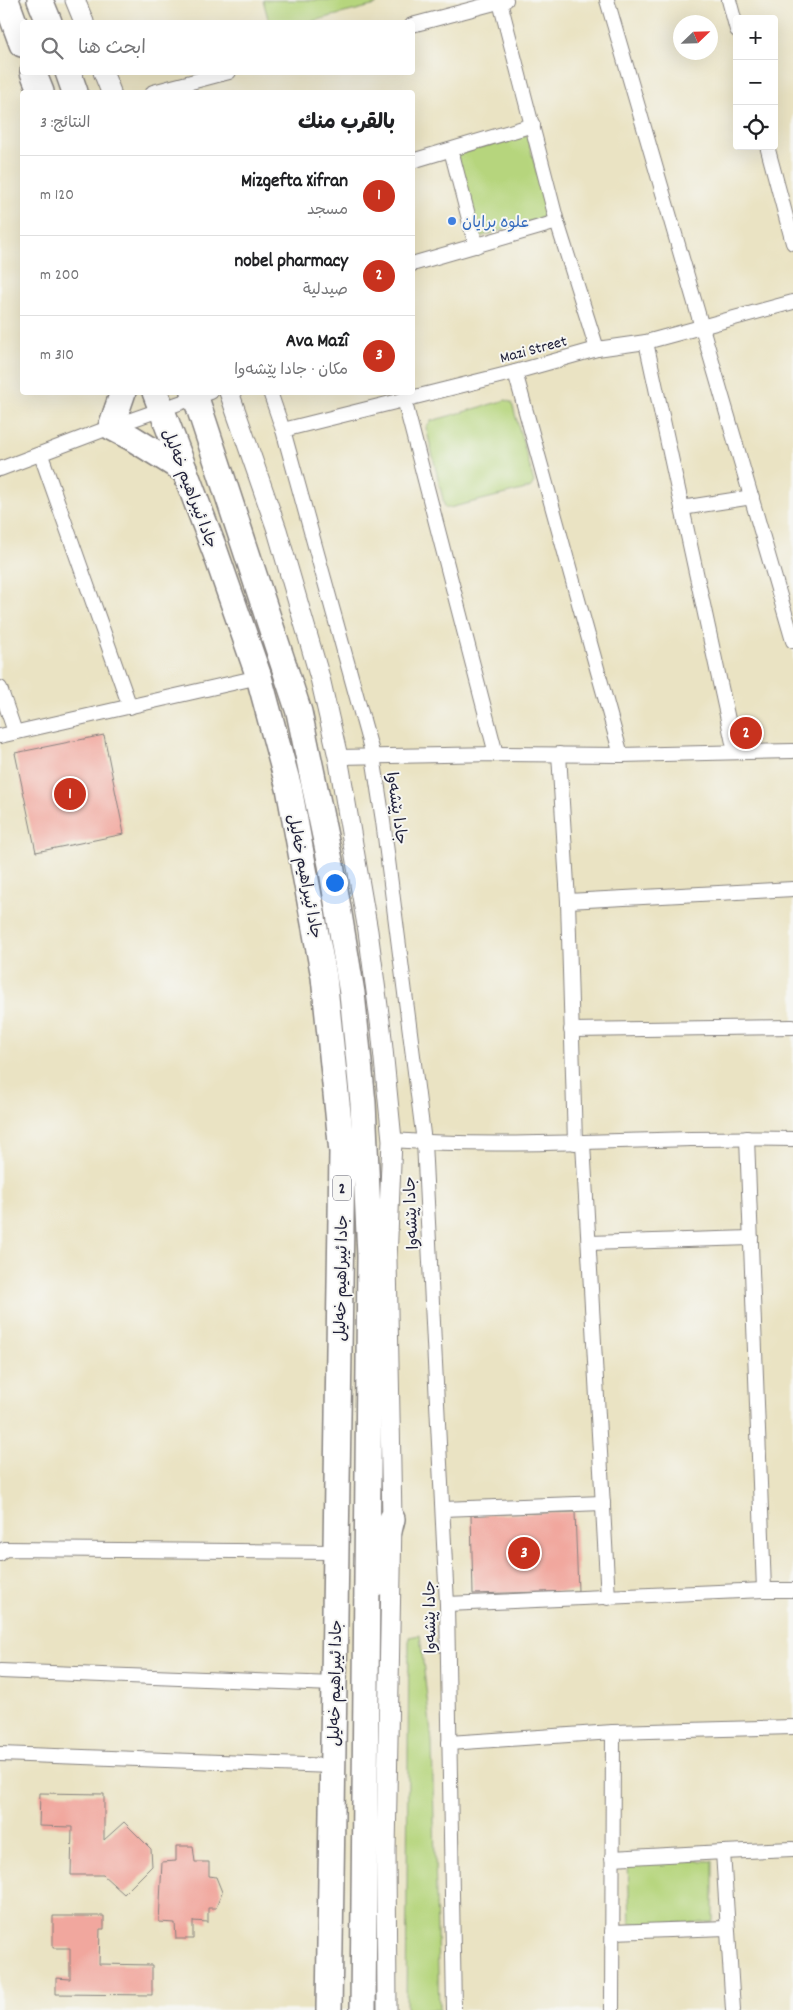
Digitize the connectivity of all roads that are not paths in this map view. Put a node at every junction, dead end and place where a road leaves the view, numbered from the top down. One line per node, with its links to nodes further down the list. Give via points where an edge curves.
1 (6, 0): 11 (highway)
2 (40, 0): 8 (highway)
3 (75, 0): 9 (main road)
4 (608, 0): 29 (street)
5 (729, 0): 7 (street)
6 (503, 1): 10 (street); 20 (street)
7 (733, 15)
8 (48, 20)
9 (83, 20)
10 (415, 23)
11 (20, 38)
12 (34, 75): 16 (highway)
13 (69, 75): 17 (highway)
14 (104, 75): 18 (main road)
15 (218, 75): 19 (street)
16 (40, 90)
17 (74, 90)
18 (110, 90)
19 (166, 90)
20 (533, 125): 21 (street); 24 (street)
21 (451, 150): 23 (street); 26 (street)
22 (768, 150): 25 (street)
23 (415, 160)
24 (557, 222): 26 (street); 31 (street)
25 (793, 243)
26 (476, 246): 27 (street)
27 (415, 263)
28 (793, 302): 29 (street, Mazi Street)
29 (703, 327): 30 (street, Mazi Street); 45 (street)
30 (646, 342): 31 (street, Mazi Street); 46 (street)
31 (597, 349): 32 (street, Mazi Street)
32 (515, 372): 38 (street, Mazi Street); 57 (street)
33 (122, 395): 40 (highway)
34 (194, 395): 39 (street)
35 (200, 395): 80 (highway, جادا ئیبراهیم خەلیل / 2, via 299,712 331,865 352,993 363,1103 370,1256)
36 (230, 395): 59 (main road, via 277,530 320,678)
37 (271, 395): 41 (street, جادا پێشەوا)
38 (404, 399): 41 (street, Mazi Street); 55 (street)
39 (159, 401): 40 (street); 44 (highway, جادا ئیبراهیم خەلیل / 2)
40 (111, 427): 42 (street); 44 (highway)
41 (283, 430): 58 (street, جادا پێشەوا)
42 (41, 454): 43 (street); 50 (street)
43 (0, 469)
44 (185, 471): 48 (highway, جادا ئیبراهیم خەلیل / 2)
45 (752, 497): 46 (street); 47 (street)
46 (682, 508): 54 (street)
47 (793, 641)
48 (259, 677): 50 (street); 75 (highway, جادا ئیبراهیم خەلیل / 2, via 289,788 324,977 342,1152)
49 (0, 688): 51 (street)
50 (130, 707): 51 (street)
51 (15, 732): 52 (street)
52 (0, 736)
53 (793, 751): 54 (street)
54 (735, 752): 57 (street)
55 (496, 754): 56 (street); 58 (street)
56 (559, 754): 57 (street); 61 (street)
57 (621, 755)
58 (372, 756): 59 (street); 67 (street, جادا پێشەوا)
59 (338, 757): 66 (main road, via 372,961)
60 (793, 889): 61 (street)
61 (568, 901): 63 (street)
62 (793, 1028): 63 (street)
63 (571, 1030): 68 (street)
64 (747, 1138): 65 (street); 68 (street); 69 (street)
65 (793, 1139)
66 (392, 1140): 67 (street); 73 (main road, via 387,1260)
67 (424, 1142): 68 (street); 72 (street, جادا پێشەوا)
68 (579, 1143): 70 (street)
69 (751, 1238): 70 (street); 76 (street)
70 (588, 1243): 71 (street)
71 (603, 1503): 72 (street); 78 (street)
72 (443, 1509): 79 (street, جادا پێشەوا)
73 (392, 1519): 80 (highway); 95 (main road, via 386,1850)
74 (1, 1550): 75 (street)
75 (335, 1552): 82 (highway, جادا ئیبراهیم خەلیل / 2)
76 (764, 1590): 77 (street); 78 (street)
77 (793, 1590)
78 (608, 1598): 79 (street)
79 (448, 1604): 85 (street, جادا پێشەوا)
80 (366, 1640): 94 (highway, جادا ئیبراهیم خەلیل / 2)
81 (0, 1671): 82 (street)
82 (334, 1684): 87 (highway, جادا ئیبراهیم خەلیل / 2)
83 (793, 1727): 84 (street)
84 (613, 1732): 85 (street); 90 (street)
85 (449, 1743): 96 (street, جادا پێشەوا)
86 (0, 1754): 87 (street)
87 (333, 1766): 93 (highway, جادا ئیبراهیم خەلیل / 2)
88 (793, 1849): 89 (street)
89 (723, 1852): 90 (street); 91 (street)
90 (612, 1858): 92 (street)
91 (727, 1928): 92 (street); 98 (street)
92 (612, 1932): 97 (street)
93 (329, 2010)
94 (363, 2010)
95 (387, 2010)
96 (454, 2010)
97 (612, 2010)
98 (733, 2010)

